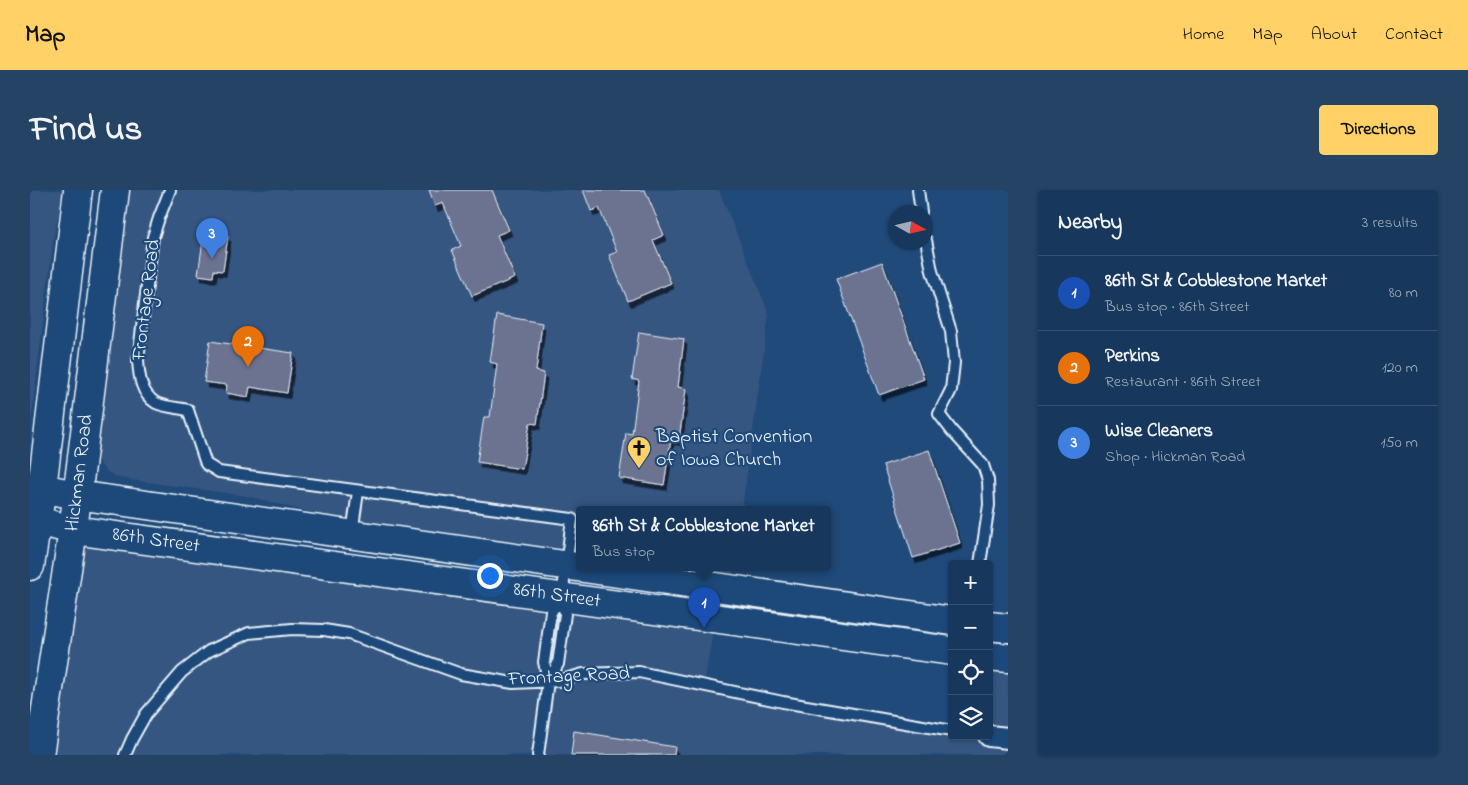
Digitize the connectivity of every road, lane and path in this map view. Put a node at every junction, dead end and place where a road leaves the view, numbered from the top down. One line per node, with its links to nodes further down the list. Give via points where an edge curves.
1 (78, 190): 7 (main road, Hickman Road)
2 (115, 190): 9 (main road, Hickman Road)
3 (170, 190): 8 (lane, Frontage Road, via 153,237 138,360 141,384 146,394 157,403 188,410 206,464 220,472)
4 (918, 190): 5 (lane)
5 (920, 205)
6 (928, 250): 13 (lane, via 951,331 953,358 951,390 939,414 983,465 988,480 989,506)
7 (36, 487): 9 (main road, 86th Street); 10 (main road, Hickman Road)
8 (358, 492): 12 (lane); 14 (lane, Frontage Road, via 572,520)
9 (77, 495): 11 (main road, Hickman Road); 12 (main road, 86th Street)
10 (34, 520): 11 (main road, 86th Street); 15 (main road, Hickman Road)
11 (73, 530): 18 (main road, 86th Street); 29 (main road, Hickman Road)
12 (352, 534): 14 (main road, 86th Street)
13 (981, 560)
14 (566, 565): 16 (main road, 86th Street); 18 (lane, Frontage Road)
15 (30, 566)
16 (576, 566)
17 (608, 571): 19 (main road, 86th Street)
18 (562, 597): 22 (main road, 86th Street); 25 (lane, via 565,614 558,664); 25 (lane, via 551,612 544,662)
19 (948, 619)
20 (993, 626): 21 (main road)
21 (1008, 628)
22 (948, 650)
23 (993, 656): 24 (main road)
24 (1008, 658)
25 (548, 681): 26 (lane, Frontage Road, via 583,674 639,672 783,702); 30 (lane, Frontage Road, via 513,683 461,674 341,632 292,629 249,633 209,651 182,672 146,714); 31 (lane)
26 (948, 730)
27 (993, 736): 28 (street)
28 (1008, 738)
29 (39, 755)
30 (125, 755)
31 (538, 755)

